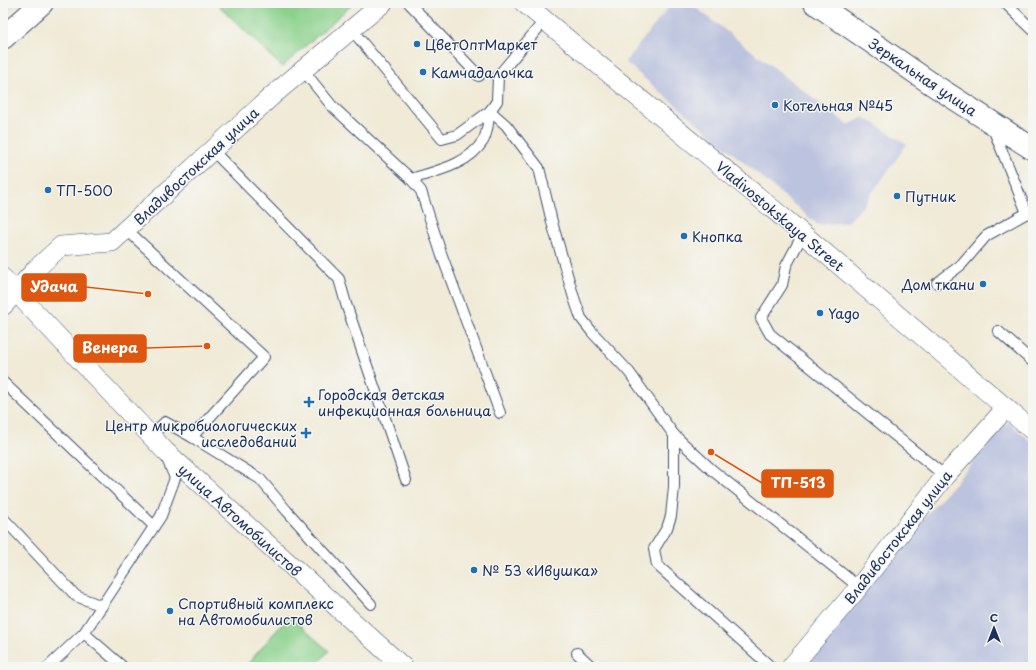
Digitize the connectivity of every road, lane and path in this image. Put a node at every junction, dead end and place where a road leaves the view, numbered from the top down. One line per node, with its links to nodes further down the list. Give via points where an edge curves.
1 (42, 3): 10 (main road)
2 (383, 3): 8 (street, Владивостокская улица)
3 (410, 3): 12 (lane)
4 (524, 3): 7 (street, Vladivostokskaya Street)
5 (815, 3): 14 (main road, Зеркальная улица)
6 (1005, 3): 9 (lane)
7 (545, 20): 13 (lane, via 498,76 497,101); 20 (street, Vladivostokskaya Street)
8 (352, 30): 11 (street, Владивостокская улица); 13 (lane, via 442,138 457,135)
9 (1033, 30)
10 (3, 38)
11 (304, 70): 16 (street, Владивостокская улица); 17 (lane, via 332,106)
12 (479, 76)
13 (490, 111): 17 (lane, via 484,140 472,155 451,166); 31 (lane, via 506,125 538,168 581,318 629,372)
14 (990, 122): 15 (main road, Зеркальная улица); 18 (lane)
15 (1033, 149)
16 (213, 151): 19 (street, Владивостокская улица); 36 (lane, via 339,279)
17 (411, 179): 29 (lane, via 421,191 441,253)
18 (1030, 213): 22 (lane, via 986,236 962,265)
19 (127, 230): 23 (street, Владивостокская улица, via 112,242 61,246 36,268); 33 (lane, via 264,357)
20 (802, 234): 28 (street, Vladivostokskaya Street); 35 (lane, via 786,266 782,285 761,318 770,334)
21 (3, 278): 23 (street, улица Автомобилистов)
22 (937, 283)
23 (16, 291): 24 (street, Владивостокская улица); 32 (street, улица Автомобилистов)
24 (3, 306)
25 (998, 331): 26 (lane)
26 (1033, 362)
27 (3, 382): 38 (lane)
28 (1006, 408): 30 (street, Vladivostokskaya Street); 35 (street, Владивостокская улица)
29 (500, 412)
30 (1033, 431)
31 (674, 435): 39 (lane, via 712,470); 48 (lane, via 672,516 654,549 657,565)
32 (151, 436): 33 (lane, via 165,422); 34 (street, улица Автомобилистов)
33 (192, 437): 40 (lane, via 260,479)
34 (164, 451): 38 (lane, via 175,478 161,516); 46 (street, улица Автомобилистов)
35 (945, 476): 39 (street, Владивостокская улица)
36 (406, 480)
37 (3, 518): 41 (lane, via 76,596)
38 (154, 526): 41 (lane)
39 (859, 587): 49 (street, Владивостокская улица)
40 (371, 604)
41 (102, 606): 42 (lane)
42 (84, 632): 44 (lane); 45 (lane)
43 (577, 653): 47 (lane)
44 (48, 667)
45 (123, 667)
46 (403, 667)
47 (592, 667)
48 (771, 667)
49 (791, 667)

